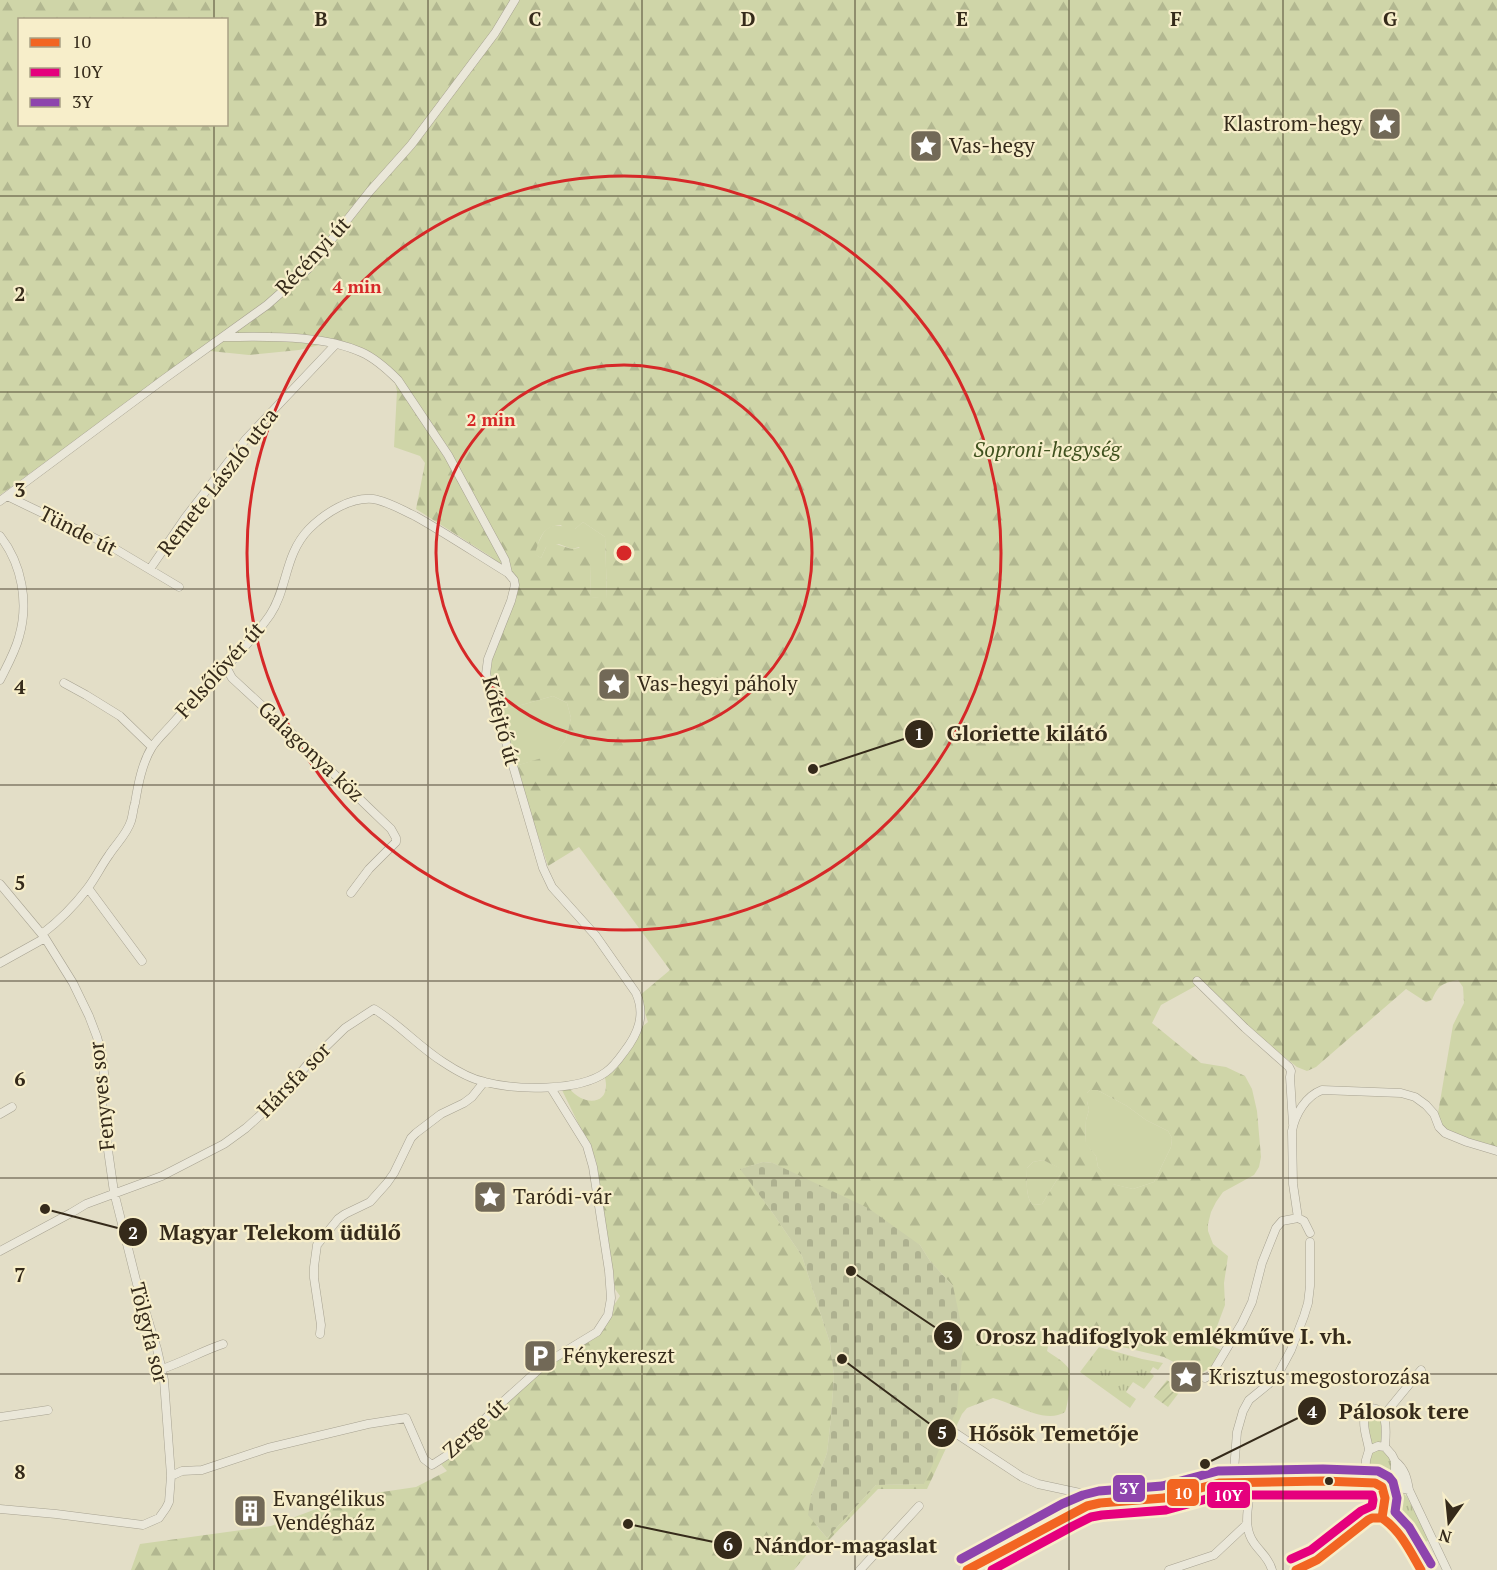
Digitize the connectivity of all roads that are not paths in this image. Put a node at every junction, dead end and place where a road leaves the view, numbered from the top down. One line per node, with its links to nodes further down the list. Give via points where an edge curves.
1 (515, 0): 2 (street, Récényi út, via 411,146 309,268)
2 (223, 337): 3 (street, Kőfejtő út, via 280,337); 4 (street, Récényi út)
3 (336, 344): 6 (street, Remete László utca, via 246,439); 7 (street, Kőfejtő út, via 363,352 398,380 448,455 505,560)
4 (3, 499): 6 (street, Tünde út, via 107,544)
5 (0, 536): 10 (street, via 18,570 24,602 19,638)
6 (150, 569): 8 (street, Tünde út)
7 (508, 573): 9 (street, Felsőlövér út, via 444,532 385,502 355,501 335,508 298,542 271,612); 20 (street, Kőfejtő út, via 514,580 511,601 486,674 543,868 552,886 596,936 636,993 642,1013 634,1040 607,1071)
8 (179, 587)
9 (226, 667): 12 (street, Felsőlövér út); 15 (street, Galagonya köz, via 232,678 369,807 396,838)
10 (0, 680)
11 (64, 684): 12 (street, via 120,716)
12 (152, 747): 14 (street, Felsőlövér út, via 140,779 132,820)
13 (0, 884): 16 (street, Fenyves sor)
14 (88, 888): 16 (street, Felsőlövér út); 17 (street)
15 (351, 893)
16 (43, 936): 18 (street, Felsőlövér út); 27 (street, Fenyves sor, via 73,983 97,1037 103,1064 102,1106)
17 (142, 961)
18 (0, 963)
19 (1197, 981): 25 (street, via 1289,1067)
20 (587, 1080): 22 (street, Hársfa sor)
21 (484, 1082): 22 (street, Hársfa sor); 27 (street, Hársfa sor, via 446,1064 374,1009 345,1028 277,1100 234,1137 162,1176); 30 (street, via 464,1103 416,1133 387,1184 370,1202 338,1219 317,1245 314,1267)
22 (552, 1088): 43 (street, Zerge út, via 587,1146 593,1167 611,1298 608,1315 597,1332 546,1363 449,1454 432,1465 424,1459 406,1418 368,1424)
23 (12, 1107): 24 (street)
24 (0, 1114)
25 (1293, 1124): 26 (street, via 1309,1097 1323,1090 1401,1093 1426,1105 1445,1133); 28 (street, via 1293,1185)
26 (1497, 1151)
27 (114, 1192): 29 (street, Hársfa sor); 32 (street, Tölgyfa sor)
28 (1298, 1218): 34 (street, via 1282,1221 1276,1228 1252,1302 1211,1375); 45 (street, via 1305,1221 1310,1237 1310,1286 1304,1316 1276,1378 1249,1400 1243,1411 1237,1432)
29 (0, 1251)
30 (320, 1334)
31 (223, 1344): 32 (street)
32 (162, 1369): 43 (street, Tölgyfa sor)
33 (1421, 1370): 36 (street)
34 (1205, 1378)
35 (48, 1410): 37 (street)
36 (1384, 1415): 39 (street); 40 (street, via 1371,1408 1365,1415)
37 (0, 1417)
38 (940, 1423): 51 (street, via 1022,1477 1090,1496)
39 (1385, 1446): 40 (street); 41 (street)
40 (1369, 1449): 46 (street)
41 (1395, 1461): 42 (street); 49 (street, via 1407,1476)
42 (1393, 1473): 47 (street); 48 (street); 49 (street)
43 (171, 1476): 53 (street, via 169,1502 159,1518 149,1524)
44 (1251, 1482): 45 (street); 46 (street); 55 (street)
45 (1233, 1483): 51 (street, via 1164,1498)
46 (1365, 1483): 47 (street)
47 (1375, 1483): 48 (street); 50 (street, via 1382,1487)
48 (1390, 1485): 49 (street); 50 (street)
49 (1409, 1490): 62 (street)
50 (1385, 1499): 54 (street)
51 (1100, 1503): 57 (street, via 1068,1515)
52 (919, 1506): 56 (street)
53 (0, 1509)
54 (1383, 1518): 60 (street, via 1368,1520 1317,1560); 61 (street, via 1395,1528)
55 (1246, 1525): 58 (street, via 1214,1556); 59 (street)
56 (860, 1570)
57 (966, 1570)
58 (1169, 1570)
59 (1272, 1570)
60 (1296, 1570)
61 (1421, 1570)
62 (1447, 1570)

